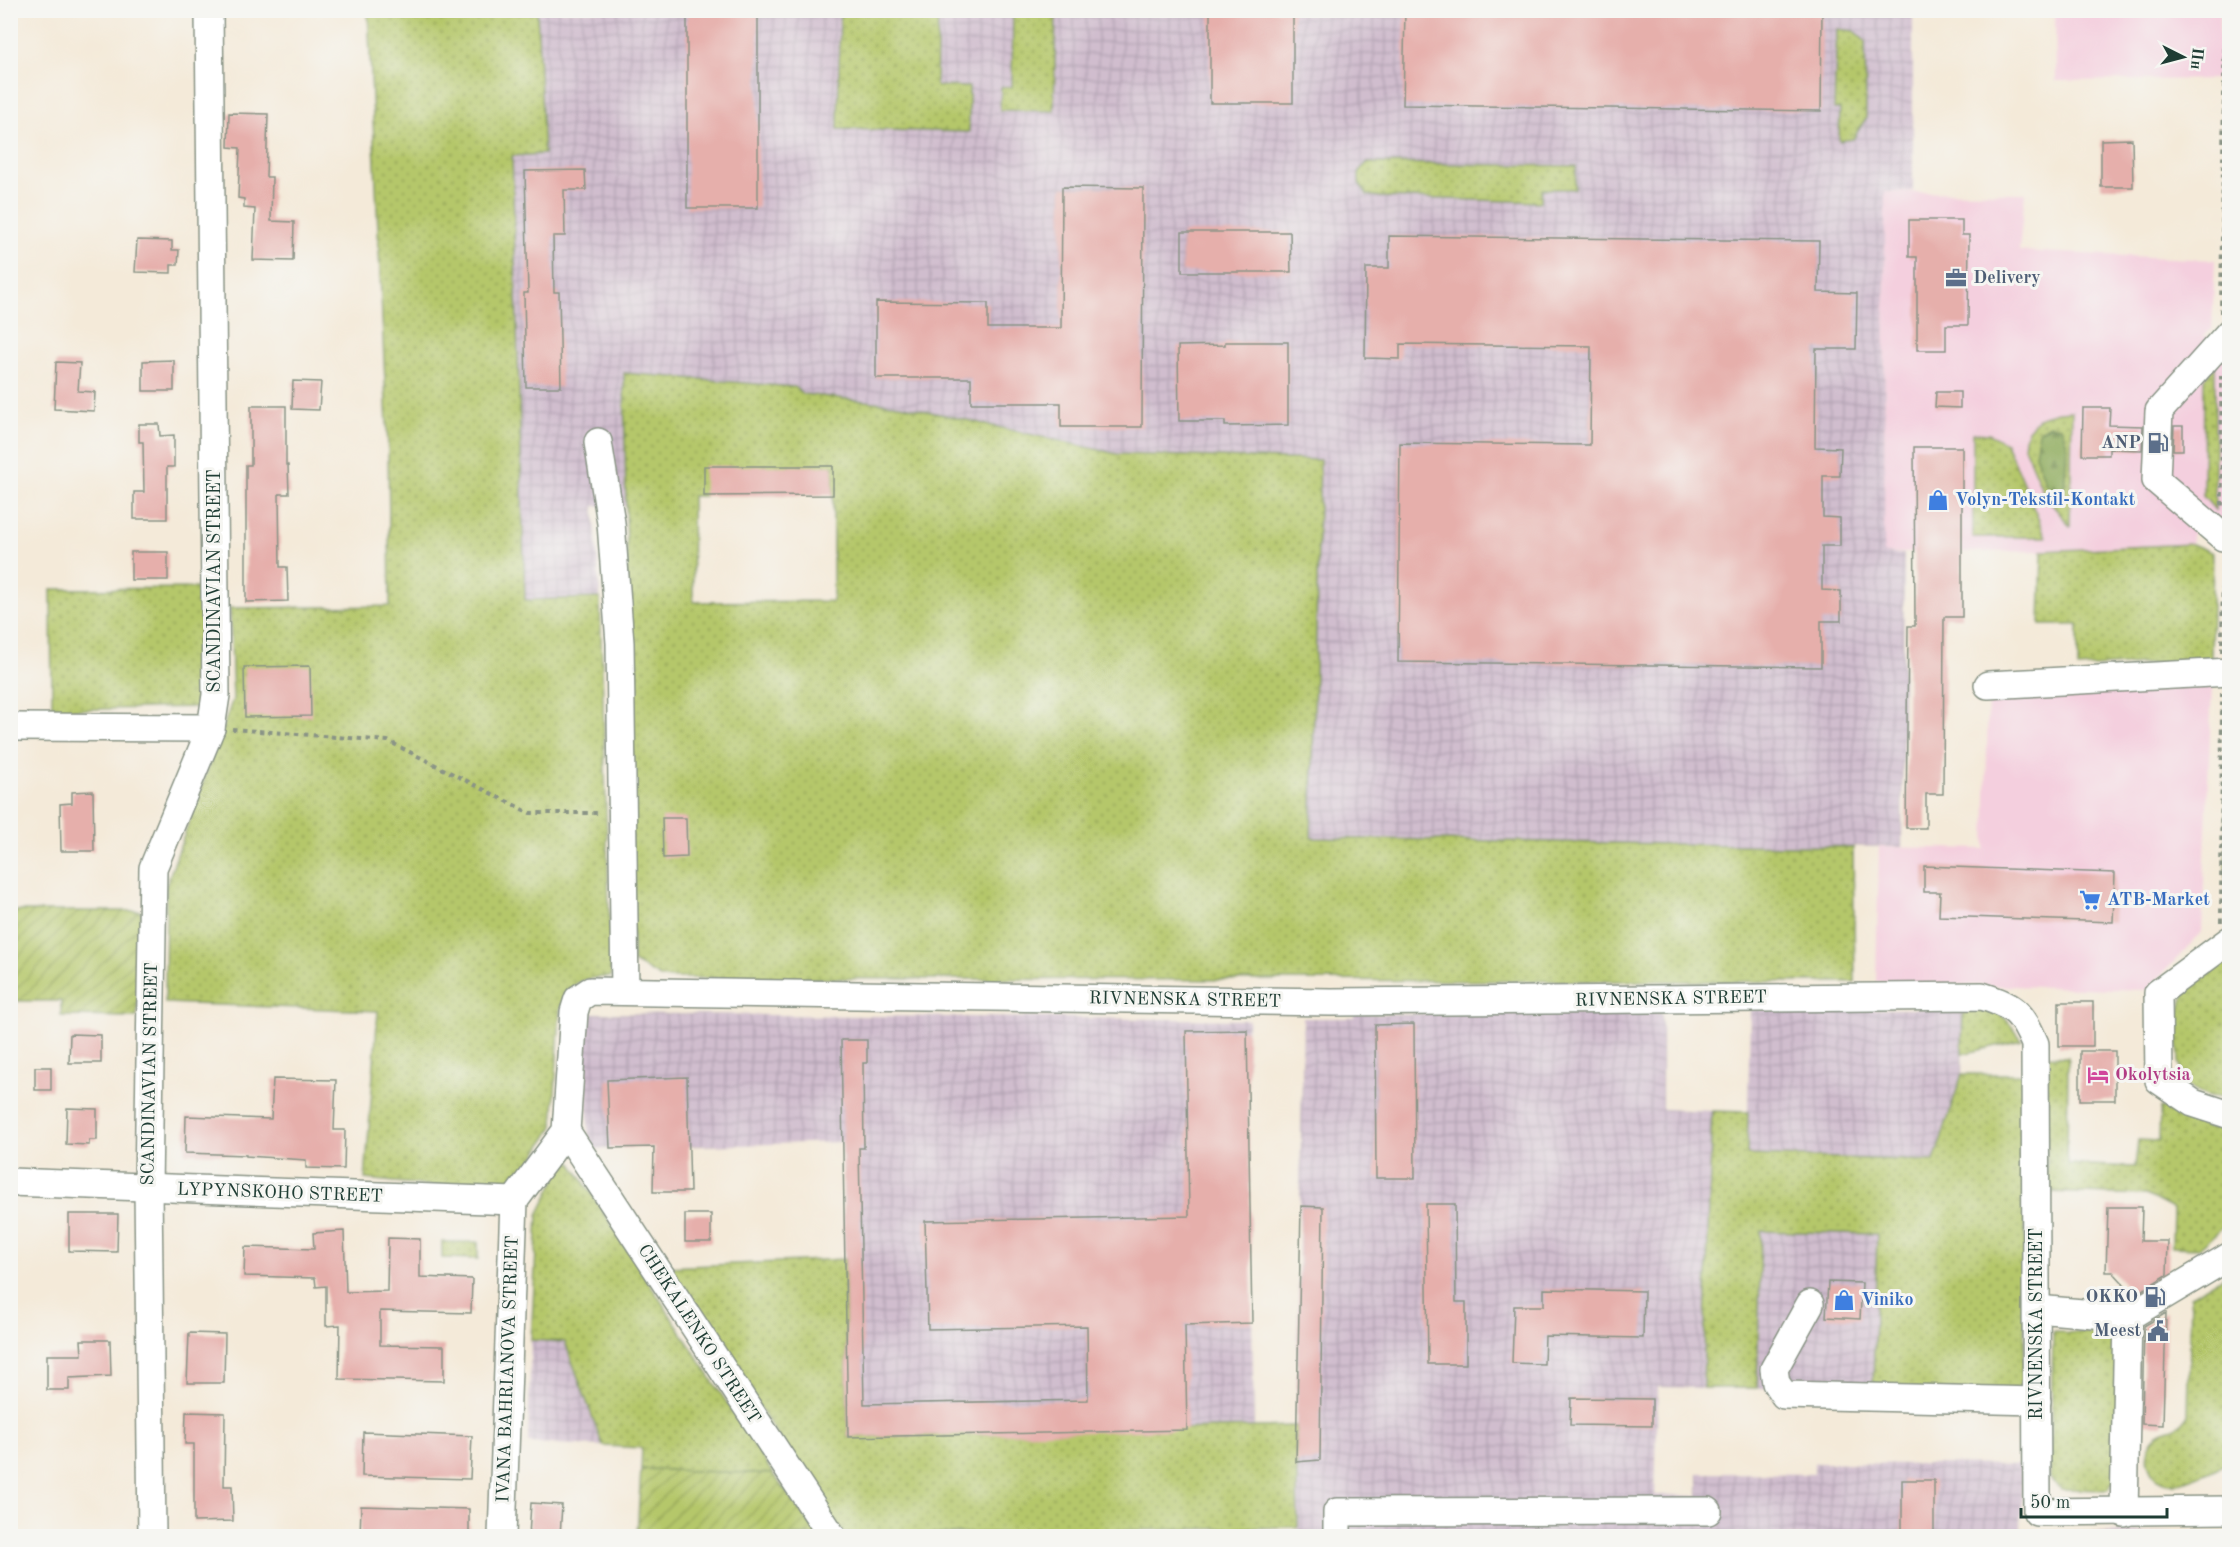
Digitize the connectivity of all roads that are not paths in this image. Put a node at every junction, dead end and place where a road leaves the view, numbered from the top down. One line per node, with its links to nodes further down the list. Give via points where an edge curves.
1 (209, 10): 8 (street, SCANDINAVIAN STREET, via 216,684)
2 (2225, 337): 4 (street, via 2159,411 2156,480)
3 (598, 442): 10 (street, via 611,523 620,643)
4 (2226, 537)
5 (2226, 672): 6 (street)
6 (1988, 685)
7 (10, 727): 8 (street)
8 (211, 728): 14 (street, SCANDINAVIAN STREET, via 153,868)
9 (2225, 944): 11 (street, via 2158,993 2159,1080 2193,1102)
10 (625, 991): 12 (street, RIVNENSKA STREET, via 590,991 578,999); 18 (street, RIVNENSKA STREET, via 1331,1002 1982,996 2006,1004 2024,1021 2035,1044)
11 (2229, 1114)
12 (566, 1131): 15 (street); 26 (street, CHEKALENKO STREET)
13 (10, 1182): 14 (street, LYPYNSKOHO STREET)
14 (148, 1188): 15 (street, LYPYNSKOHO STREET); 24 (street, SCANDINAVIAN STREET)
15 (514, 1201): 25 (street, IVANA BAHRIANOVA STREET)
16 (2229, 1256): 19 (street)
17 (1810, 1305): 20 (street, via 1774,1369 1776,1383 1784,1395)
18 (2037, 1309): 19 (street); 20 (street, RIVNENSKA STREET)
19 (2128, 1317): 23 (street)
20 (2037, 1401): 23 (street, RIVNENSKA STREET, via 2037,1512)
21 (2229, 1510): 23 (street, RIVNENSKA STREET)
22 (1708, 1511): 27 (street, via 1337,1512)
23 (2124, 1513)
24 (152, 1536)
25 (502, 1536)
26 (832, 1536)
27 (1337, 1536)

